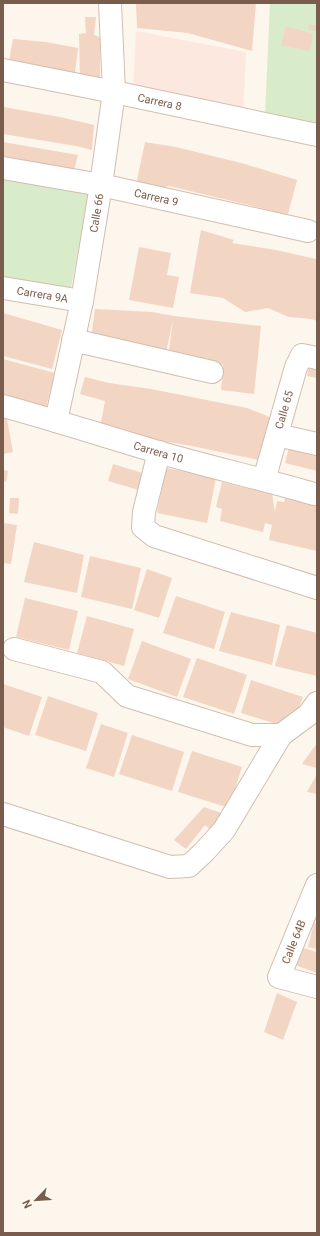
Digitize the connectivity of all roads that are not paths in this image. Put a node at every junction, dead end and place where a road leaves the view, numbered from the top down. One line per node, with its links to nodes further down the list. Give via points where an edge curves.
1 (110, 3): 3 (street, Calle 66)
2 (3, 70): 3 (street, Carrera 8)
3 (114, 92): 4 (street, Carrera 8); 6 (street, Calle 66)
4 (317, 135)
5 (3, 168): 6 (street, Carrera 9)
6 (101, 185): 7 (street, Carrera 9); 9 (street, Calle 66)
7 (308, 231)
8 (3, 288): 9 (street, Carrera 9A)
9 (82, 301): 10 (street, Calle 66)
10 (73, 340): 12 (street); 14 (street, Calle 66)
11 (317, 358): 15 (street, Calle 65, via 302,356 299,361)
12 (212, 372)
13 (3, 406): 14 (street, Carrera 10)
14 (56, 420): 17 (street, Carrera 10)
15 (277, 435): 16 (street); 18 (street, Calle 65)
16 (317, 444)
17 (159, 452): 18 (street, Carrera 10); 20 (street, via 144,512 143,527 154,536)
18 (264, 480): 19 (street, Carrera 10)
19 (314, 494)
20 (317, 588)
21 (14, 649): 23 (street, via 102,672 127,696 252,735)
22 (317, 703): 23 (street, via 308,715)
23 (281, 735): 24 (street, via 224,830 189,866 170,868)
24 (3, 814)
25 (317, 885): 26 (street, Calle 64B, via 280,977)
26 (317, 987)

